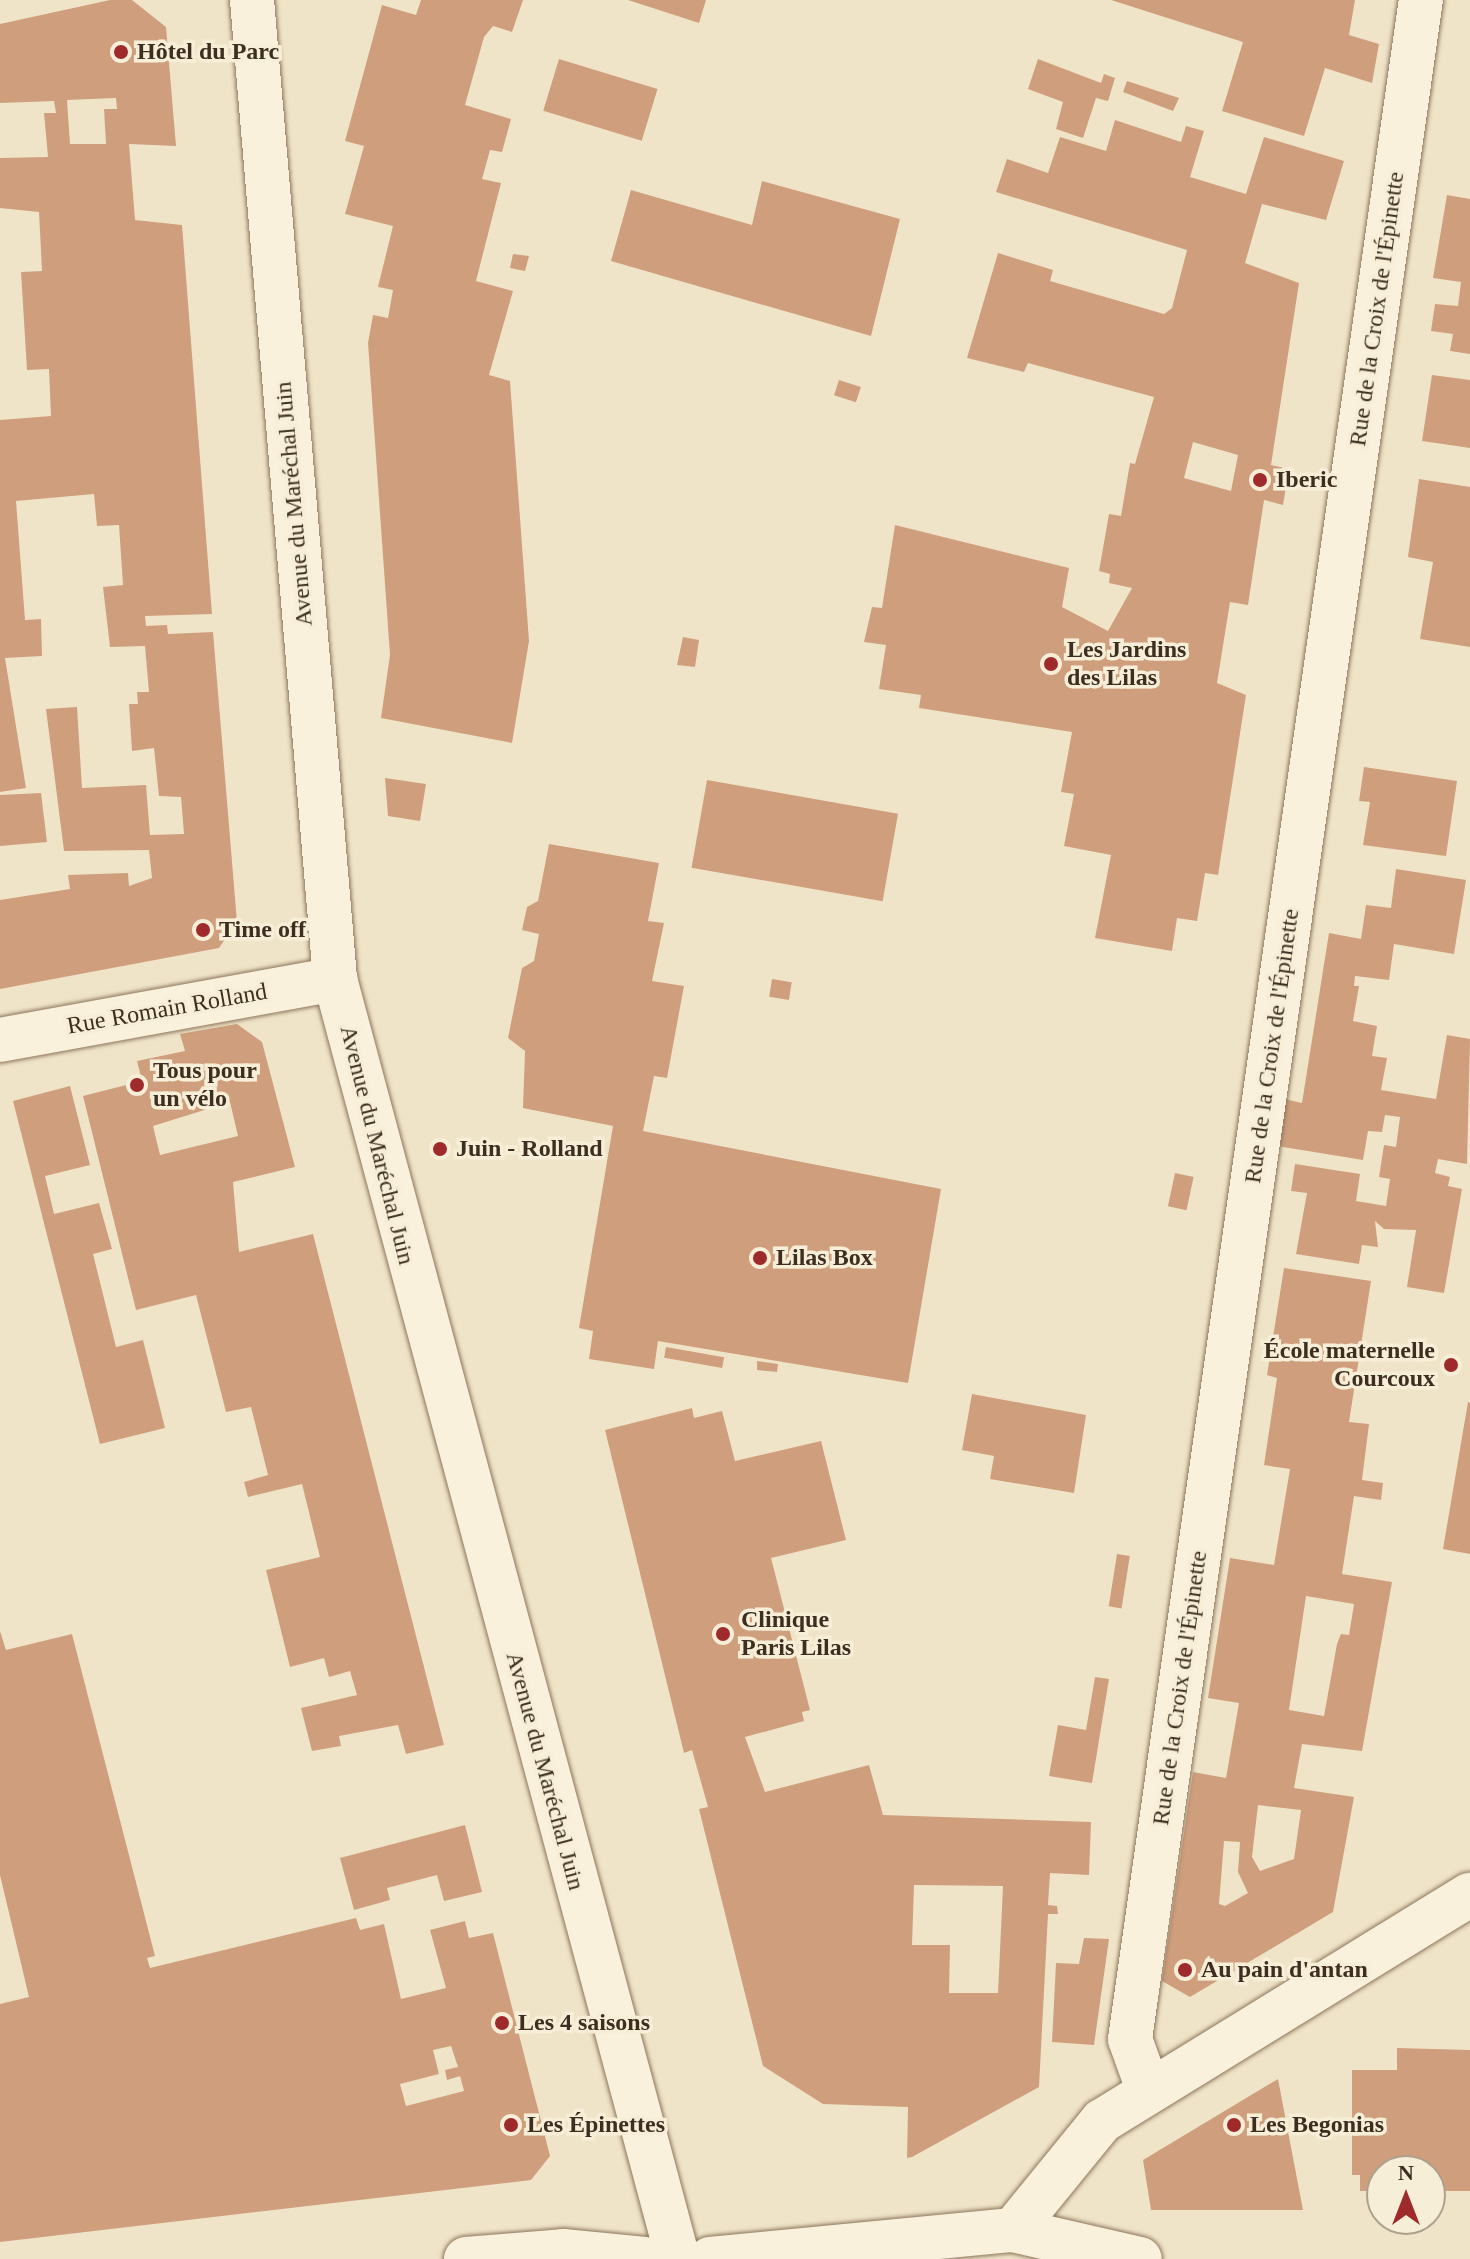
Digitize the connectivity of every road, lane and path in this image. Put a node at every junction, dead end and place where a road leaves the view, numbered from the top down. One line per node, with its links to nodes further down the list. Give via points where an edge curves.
1 (252, 0): 3 (street, Avenue du Maréchal Juin)
2 (1421, 0): 6 (street, Rue de la Croix de l'Épinette, via 1130,2039)
3 (335, 979): 4 (street, Rue Romain Rolland); 10 (street, Avenue du Maréchal Juin)
4 (0, 1040)
5 (1470, 1895): 6 (street)
6 (1148, 2089): 7 (street, via 1102,2121)
7 (1013, 2230): 11 (street); 12 (street)
8 (466, 2259): 9 (street, via 563,2251)
9 (645, 2259)
10 (678, 2259)
11 (710, 2259)
12 (1140, 2259)

